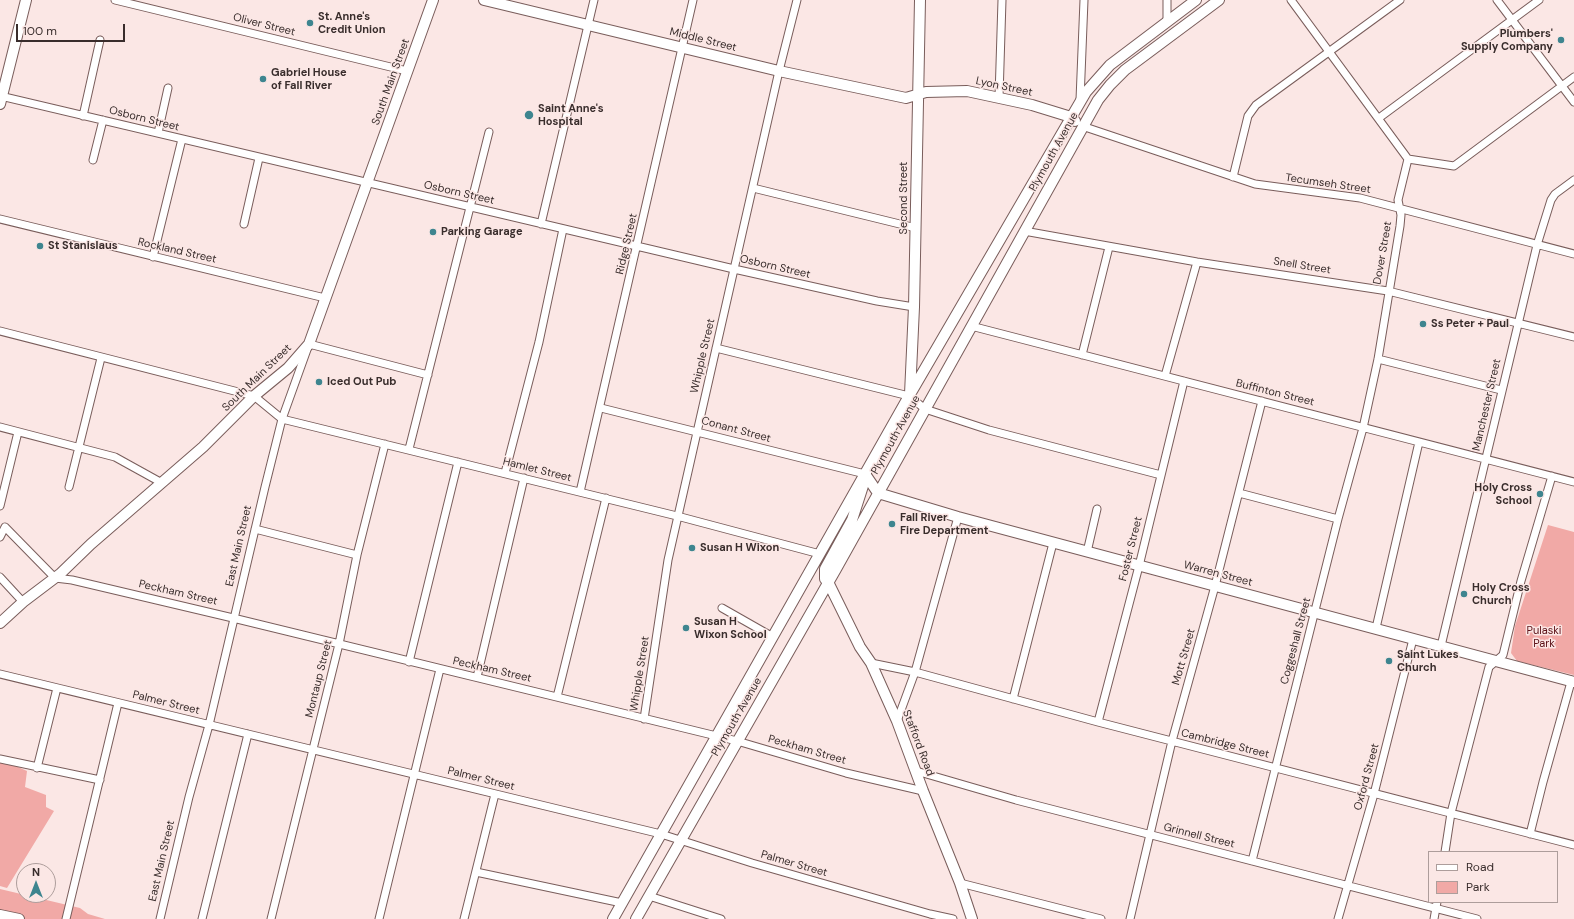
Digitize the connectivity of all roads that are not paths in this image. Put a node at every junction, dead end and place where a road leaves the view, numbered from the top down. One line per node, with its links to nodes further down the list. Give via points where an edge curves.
1 (26, 0): 31 (main road)
2 (115, 0): 24 (street, Oliver Street)
3 (434, 0): 24 (main road, South Main Street)
4 (484, 0): 20 (main road, Middle Street)
5 (594, 0): 20 (street)
6 (693, 0): 22 (street, Ridge Street)
7 (797, 0): 25 (street, Whipple Street)
8 (920, 0): 29 (main road, Second Street)
9 (1002, 0): 30 (street)
10 (1084, 0): 32 (street)
11 (1167, 0): 19 (street)
12 (1196, 0): 19 (main road, Plymouth Avenue)
13 (1219, 0): 38 (main road, Plymouth Avenue, via 1119,75 1101,95)
14 (1291, 0): 23 (street)
15 (1400, 0): 23 (street)
16 (1498, 0): 18 (street)
17 (1538, 0): 18 (street)
18 (1512, 20): 27 (street); 36 (street)
19 (1167, 21): 32 (main road, Plymouth Avenue, via 1110,65 1094,81)
20 (589, 26): 22 (main road, Middle Street); 53 (street, via 568,103)
21 (100, 40): 34 (street)
22 (682, 46): 25 (main road, Middle Street); 58 (street, Ridge Street)
23 (1330, 52): 36 (street); 45 (street, via 1256,105 1248,116)
24 (407, 70): 47 (main road, South Main Street)
25 (779, 71): 29 (main road, Middle Street, via 906,98); 48 (street, Whipple Street)
26 (1574, 77): 27 (street)
27 (1562, 86): 33 (street); 43 (street, via 1454,166)
28 (168, 88): 40 (street)
29 (917, 96): 30 (main road, Lyon Street, via 926,92 967,91); 54 (main road, Second Street)
30 (998, 97): 35 (main road, Lyon Street, via 1032,104)
31 (0, 99): 34 (street, Osborn Street)
32 (1080, 102): 35 (main road, Plymouth Avenue)
33 (1574, 102)
34 (83, 116): 37 (street, Osborn Street)
35 (1071, 117): 38 (main road, Lyon Street); 81 (main road, Plymouth Avenue)
36 (1379, 118): 43 (street)
37 (103, 120): 40 (street, Osborn Street); 44 (street)
38 (1082, 126): 45 (street, Tecumseh Street); 56 (main road, Plymouth Avenue)
39 (489, 132): 49 (street)
40 (158, 134): 41 (street, Osborn Street)
41 (182, 139): 42 (street, Osborn Street); 61 (street)
42 (260, 158): 47 (street, Osborn Street); 52 (street)
43 (1408, 159): 50 (street, Dover Street, via 1398,200)
44 (93, 160)
45 (1233, 177): 50 (street, Tecumseh Street, via 1259,185 1360,198)
46 (1574, 180): 57 (street, Manchester Street, via 1551,200)
47 (367, 183): 49 (street, Osborn Street); 65 (main road, South Main Street)
48 (753, 188): 54 (street); 63 (street, Whipple Street)
49 (470, 206): 53 (street, Osborn Street); 76 (street)
50 (1399, 208): 57 (street, Tecumseh Street); 64 (street, Dover Street, via 1400,226)
51 (0, 219): 61 (street, Rockland Street)
52 (244, 224)
53 (541, 224): 55 (street, Osborn Street)
54 (916, 228): 66 (main road, Second Street)
55 (563, 230): 58 (street, Osborn Street); 96 (street, via 539,342)
56 (1024, 231): 59 (street, Snell Street); 68 (main road, Plymouth Avenue)
57 (1537, 245): 60 (street, Tecumseh Street); 67 (street, Manchester Street)
58 (638, 246): 63 (street, Osborn Street); 83 (street, Ridge Street)
59 (1110, 247): 62 (street, Snell Street); 73 (street)
60 (1574, 254)
61 (153, 257): 65 (street, Rockland Street)
62 (1197, 262): 64 (street, Snell Street); 77 (street)
63 (734, 269): 66 (street, Osborn Street, via 876,301); 72 (street, Whipple Street)
64 (1388, 291): 67 (street, Snell Street); 75 (street, Dover Street)
65 (326, 298): 71 (main road, South Main Street)
66 (914, 306): 81 (main road, Second Street)
67 (1518, 322): 70 (street, Snell Street); 79 (street, Manchester Street)
68 (971, 326): 73 (street, Buffinton Street); 84 (main road, Plymouth Avenue)
69 (0, 331): 74 (street)
70 (1574, 337)
71 (309, 344): 76 (street); 80 (main road, South Main Street, via 288,368); 85 (street, East Main Street)
72 (716, 348): 81 (street); 88 (street, Whipple Street)
73 (1082, 355): 77 (street, Buffinton Street)
74 (102, 358): 80 (street); 92 (street)
75 (1378, 359): 79 (street); 87 (street, Dover Street)
76 (428, 375): 93 (street)
77 (1165, 376): 78 (street, Buffinton Street)
78 (1184, 381): 82 (street, Buffinton Street); 98 (street, Foster Street)
79 (1501, 390): 94 (street, Manchester Street)
80 (254, 396): 85 (street, Hamlet Street); 102 (main road, South Main Street)
81 (909, 396): 84 (street); 97 (main road, Plymouth Avenue)
82 (1262, 401): 87 (street, Buffinton Street); 106 (street, Mott Street)
83 (601, 408): 88 (street, Conant Street); 104 (street, Ridge Street)
84 (925, 409): 98 (street, via 989,430); 105 (main road, Plymouth Avenue)
85 (282, 419): 91 (street, Hamlet Street); 113 (street, East Main Street)
86 (0, 427): 89 (street)
87 (1363, 428): 90 (street, Buffinton Street); 112 (street, Coggeshall Street)
88 (697, 431): 97 (street, Conant Street); 110 (street, Whipple Street)
89 (18, 432): 92 (street); 108 (street)
90 (1419, 442): 94 (street, Buffinton Street); 129 (street)
91 (386, 444): 93 (street, Hamlet Street); 118 (street, Montaup Street)
92 (79, 448): 102 (street, via 115,457); 103 (street)
93 (409, 449): 95 (street, Hamlet Street)
94 (1486, 459): 99 (street, Buffinton Street); 133 (street, Manchester Street)
95 (458, 462): 96 (street, Hamlet Street); 135 (street)
96 (505, 473): 100 (street, Hamlet Street)
97 (865, 474): 105 (main road); 117 (main road, Plymouth Avenue); 122 (main road, via 852,520 825,569 825,579)
98 (1161, 475): 119 (street, Foster Street)
99 (1552, 476): 101 (street, Buffinton Street); 134 (street, via 1521,581 1503,655)
100 (524, 478): 104 (street, Hamlet Street); 140 (street)
101 (1574, 482)
102 (162, 483): 121 (main road, South Main Street)
103 (69, 487)
104 (580, 492): 107 (street, Hamlet Street)
105 (878, 493): 111 (main road, Warren Street); 122 (main road, Plymouth Avenue)
106 (1239, 493): 112 (street); 123 (street, Mott Street)
107 (606, 498): 110 (street, Hamlet Street); 143 (street)
108 (0, 506)
109 (1096, 508): 116 (street)
110 (677, 516): 117 (street, Hamlet Street); 146 (street, Whipple Street)
111 (958, 517): 115 (main road, Warren Street); 138 (street)
112 (1338, 519): 126 (street, Coggeshall Street)
113 (255, 528): 118 (street); 127 (street, East Main Street)
114 (0, 537): 121 (street, via 5,527)
115 (1053, 543): 116 (main road, Warren Street); 144 (street)
116 (1087, 552): 119 (main road, Warren Street)
117 (820, 554): 130 (main road, Plymouth Avenue)
118 (357, 555): 132 (street, Montaup Street)
119 (1139, 566): 123 (main road, Warren Street); 148 (street, Foster Street)
120 (0, 577): 124 (street)
121 (55, 578): 124 (main road, South Main Street); 127 (street, Peckham Street)
122 (828, 582): 136 (main road, Stafford Road); 152 (main road, Plymouth Avenue)
123 (1216, 586): 126 (main road, Warren Street); 153 (street, Mott Street)
124 (23, 602): 128 (main road, South Main Street)
125 (722, 608): 130 (street)
126 (1315, 612): 129 (main road, Warren Street); 157 (street, Coggeshall Street)
127 (233, 618): 132 (street, Peckham Street); 149 (street, East Main Street)
128 (0, 623)
129 (1376, 628): 131 (main road, Warren Street)
130 (773, 637): 151 (main road, Plymouth Avenue)
131 (1413, 640): 133 (main road, Warren Street); 163 (street, Oxford Street)
132 (339, 644): 135 (street, Peckham Street); 154 (street, Montaup Street)
133 (1441, 646): 134 (main road, Warren Street)
134 (1497, 661): 141 (main road, Warren Street); 164 (street, via 1489,667)
135 (409, 662): 137 (street, Peckham Street)
136 (870, 663): 138 (street, Cambridge Street); 147 (main road, Stafford Road)
137 (440, 669): 140 (street, Peckham Street); 159 (street)
138 (915, 672): 144 (street, Cambridge Street); 147 (street)
139 (0, 674): 142 (street, Palmer Street)
140 (476, 677): 143 (street, Peckham Street)
141 (1573, 682): 166 (street, via 1542,782)
142 (56, 688): 145 (street, Palmer Street); 156 (street)
143 (557, 697): 146 (street, Peckham Street)
144 (1013, 699): 148 (street, Cambridge Street)
145 (118, 703): 149 (street, Palmer Street); 160 (street)
146 (644, 719): 151 (street, Peckham Street)
147 (897, 721): 158 (main road, Stafford Road)
148 (1098, 722): 153 (street, Cambridge Street)
149 (209, 725): 150 (street, Palmer Street); 181 (street, East Main Street, via 176,846)
150 (248, 734): 154 (street, Palmer Street); 182 (street)
151 (716, 736): 152 (street, Peckham Street); 165 (main road, Plymouth Avenue)
152 (737, 741): 161 (street, Peckham Street, via 846,773); 168 (main road, Plymouth Avenue)
153 (1172, 741): 157 (street, Cambridge Street); 167 (street, Mott Street)
154 (313, 750): 159 (street, Palmer Street); 183 (street, Montaup Street)
155 (0, 759): 156 (street)
156 (38, 768): 160 (street)
157 (1275, 768): 163 (street, Cambridge Street); 171 (street, Coggeshall Street)
158 (916, 771): 161 (main road, Stafford Road); 167 (street, Grinnell Street)
159 (415, 775): 162 (street, Palmer Street); 184 (street)
160 (100, 780): 180 (street)
161 (923, 791): 173 (main road, Stafford Road)
162 (495, 794): 165 (street, Palmer Street); 172 (street)
163 (1374, 794): 164 (street, Cambridge Street); 174 (street, Oxford Street)
164 (1451, 813): 166 (street, Cambridge Street); 170 (street)
165 (661, 834): 168 (street, Palmer Street); 176 (main road, Plymouth Avenue)
166 (1530, 834): 169 (street, Cambridge Street)
167 (1151, 835): 171 (street, Grinnell Street); 192 (street, Mott Street)
168 (681, 841): 175 (main road, Plymouth Avenue); 189 (street, Palmer Street)
169 (1574, 845)
170 (1445, 851)
171 (1252, 860): 174 (street, Grinnell Street)
172 (476, 872): 176 (street); 185 (street)
173 (960, 883): 190 (main road, Stafford Road); 191 (street)
174 (1348, 886): 177 (street, Grinnell Street); 193 (street, Oxford Street)
175 (649, 896): 187 (main road, Plymouth Avenue); 188 (street)
176 (622, 904): 186 (main road, Plymouth Avenue)
177 (1437, 905): 194 (street); 195 (street, Grinnell Street)
178 (0, 915): 179 (main road)
179 (19, 919)
180 (66, 919)
181 (160, 919)
182 (202, 919)
183 (271, 919)
184 (379, 919)
185 (464, 919)
186 (613, 919)
187 (636, 919)
188 (721, 919)
189 (953, 919)
190 (972, 919)
191 (1101, 919)
192 (1130, 919)
193 (1338, 919)
194 (1434, 919)
195 (1477, 919)

